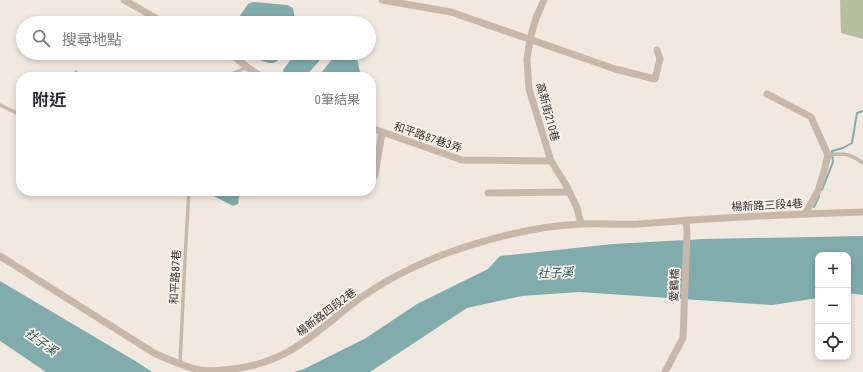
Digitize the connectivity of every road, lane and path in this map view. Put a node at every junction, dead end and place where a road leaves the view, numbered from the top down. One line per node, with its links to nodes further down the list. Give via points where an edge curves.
1 (124, 0): 4 (street)
2 (382, 0): 5 (street, via 451,12)
3 (544, 0): 5 (street, 高新街210巷)
4 (153, 16)
5 (530, 39): 6 (street, via 615,69 655,80 660,59); 17 (street, 高新街210巷, via 527,59 529,89)
6 (657, 50)
7 (238, 60): 8 (street)
8 (247, 67): 9 (lane); 10 (street)
9 (236, 72)
10 (254, 72)
11 (767, 94): 16 (street, via 811,117)
12 (0, 105): 13 (lane)
13 (16, 112)
14 (376, 130): 15 (street, 和平路87巷3弄)
15 (382, 133): 17 (street, 和平路87巷3弄, via 462,160); 19 (street)
16 (828, 155): 18 (lane, via 852,155); 24 (street, via 818,191)
17 (551, 161): 20 (street, 高新街210巷)
18 (863, 163)
19 (376, 169)
20 (569, 192): 21 (street); 26 (street, 高新街210巷)
21 (488, 194)
22 (189, 196): 28 (lane, 和平路87巷)
23 (863, 212): 24 (street, 楊新路三段4巷)
24 (805, 214): 25 (street, 楊新路三段4巷)
25 (686, 220): 26 (street, 楊新路四段2巷); 29 (street, 愛鶴橋, via 683,338)
26 (581, 224): 28 (street, 楊新路四段2巷, via 546,227 492,239 440,256 400,274 360,299 295,349 274,359 248,367 215,371)
27 (0, 256): 28 (street, 楊新路四段2巷, via 154,353)
28 (180, 364)
29 (665, 372)

